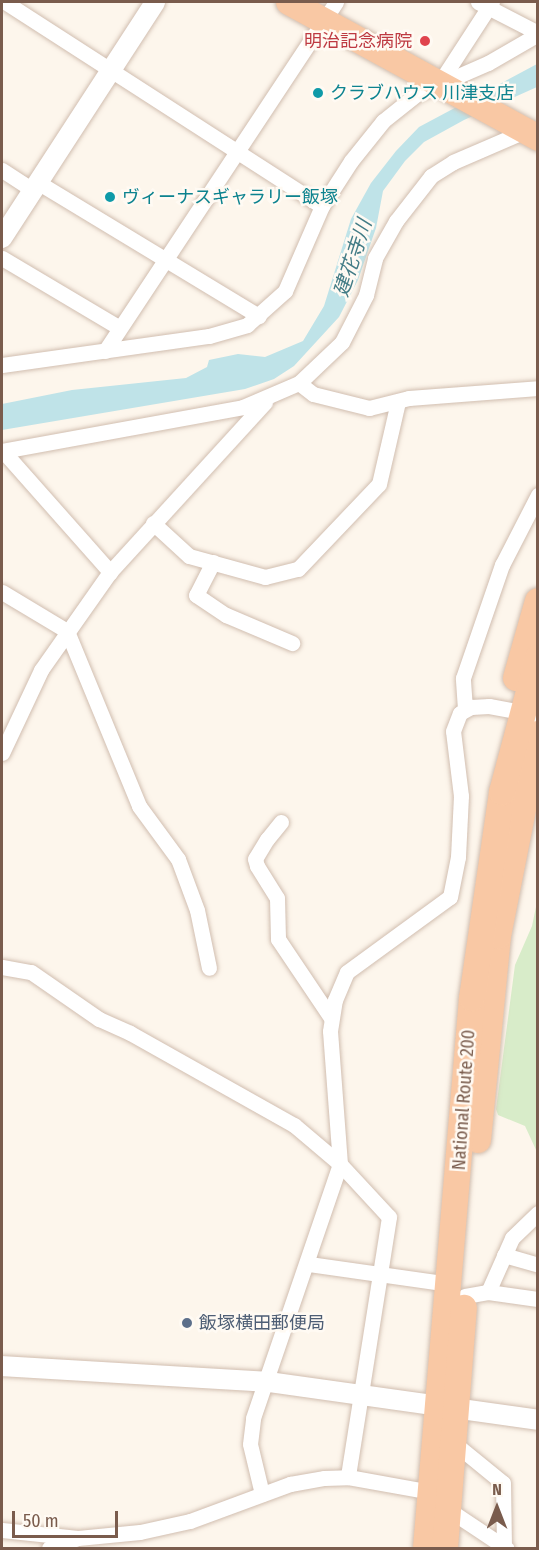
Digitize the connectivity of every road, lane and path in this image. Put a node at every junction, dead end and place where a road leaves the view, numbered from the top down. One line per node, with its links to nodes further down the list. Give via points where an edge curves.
1 (6, 2): 7 (street)
2 (155, 2): 7 (street)
3 (289, 2): 5 (highway)
4 (486, 3): 6 (street); 8 (street)
5 (330, 11): 8 (highway); 10 (street)
6 (537, 33): 8 (street)
7 (111, 71): 10 (street); 12 (street)
8 (445, 88): 9 (highway); 13 (street, via 417,94 383,120)
9 (529, 132): 21 (street, via 453,162 431,176 396,221 375,258 366,295 342,342)
10 (237, 152): 13 (street); 16 (street)
11 (2, 170): 12 (street)
12 (36, 187): 14 (street); 16 (street)
13 (322, 206): 17 (street, via 285,291)
14 (2, 238)
15 (2, 258): 18 (street)
16 (165, 259): 17 (street); 18 (street)
17 (259, 316): 19 (street, via 232,331)
18 (120, 328): 19 (street)
19 (105, 351): 20 (street)
20 (2, 365)
21 (299, 383): 23 (street); 24 (street, via 314,394 369,408)
22 (537, 388): 24 (street)
23 (267, 399): 25 (street); 27 (street)
24 (398, 402): 28 (street, via 379,484 298,569 265,577)
25 (2, 451): 29 (street)
26 (537, 495): 35 (street, via 502,565 463,678)
27 (153, 523): 28 (street, via 189,556); 29 (street)
28 (213, 562): 33 (street, via 196,595 226,615)
29 (110, 572): 32 (street)
30 (2, 592): 32 (street)
31 (537, 601): 36 (highway)
32 (67, 631): 38 (street, via 41,670); 42 (street, via 139,806 178,859 197,910)
33 (292, 644)
34 (537, 658): 36 (highway, National Route 200)
35 (465, 710): 36 (street); 44 (street, via 453,731 461,796 458,857 450,897 347,972)
36 (522, 711): 43 (highway, National Route 200, via 492,846)
37 (537, 734): 43 (highway, National Route 200)
38 (2, 753)
39 (537, 782): 43 (highway)
40 (282, 822): 44 (street, via 255,859 277,898 278,939)
41 (2, 967): 45 (street, via 31,972 99,1020 130,1033 294,1125)
42 (209, 968)
43 (483, 998): 51 (highway, National Route 200)
44 (330, 1018): 45 (street)
45 (340, 1164): 48 (street); 50 (street, via 389,1217)
46 (537, 1213): 47 (street, via 512,1238)
47 (504, 1256): 49 (street); 51 (street)
48 (309, 1264): 50 (street); 54 (street)
49 (537, 1265)
50 (381, 1277): 51 (street); 55 (street)
51 (468, 1291): 52 (street); 56 (highway, National Route 200)
52 (537, 1299)
53 (2, 1366): 54 (street)
54 (269, 1382): 55 (street); 60 (street, via 253,1418 250,1444)
55 (363, 1394): 56 (street); 59 (street)
56 (447, 1406): 57 (street); 58 (highway, National Route 200); 61 (highway, National Route 200)
57 (537, 1420)
58 (454, 1443): 61 (highway, National Route 200); 67 (street, via 503,1483)
59 (348, 1477): 60 (street, via 290,1484); 61 (street)
60 (262, 1494): 63 (street, via 174,1525)
61 (440, 1501): 65 (highway, National Route 200); 66 (highway, National Route 200); 67 (street)
62 (2, 1530): 63 (street)
63 (78, 1538): 64 (street)
64 (49, 1548)
65 (426, 1548)
66 (445, 1548)
67 (505, 1548)

